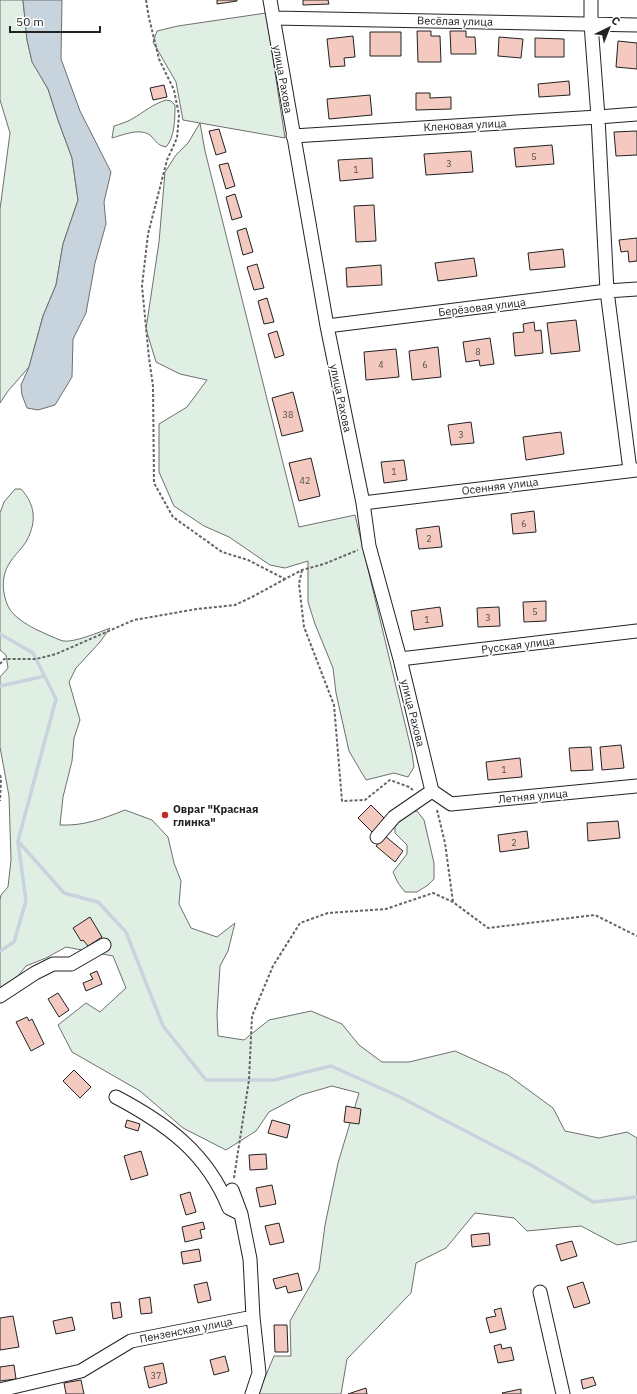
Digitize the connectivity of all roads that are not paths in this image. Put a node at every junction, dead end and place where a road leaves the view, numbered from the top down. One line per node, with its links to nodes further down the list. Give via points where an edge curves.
1 (270, 0): 3 (street, улица Рахова)
2 (591, 0): 4 (street)
3 (273, 18): 4 (street, Весёлая улица); 8 (street, улица Рахова)
4 (591, 24): 5 (street, Весёлая улица); 7 (street)
5 (637, 25)
6 (637, 114): 7 (street, Кленовая улица)
7 (598, 118): 8 (street, Кленовая улица); 10 (street)
8 (293, 136): 11 (street, улица Рахова)
9 (637, 289): 10 (street, Берёзовая улица)
10 (607, 291): 11 (street, Берёзовая улица); 12 (street)
11 (327, 326): 13 (street, улица Рахова)
12 (633, 470): 13 (street, Осенняя улица)
13 (363, 503): 15 (street, улица Рахова, via 369,546)
14 (637, 631): 15 (street, Русская улица)
15 (400, 659): 17 (street, улица Рахова)
16 (637, 786): 17 (street, Летняя улица, via 451,804)
17 (427, 795): 18 (street, via 394,817)
18 (377, 836)
19 (104, 945): 20 (street, via 71,964 53,964 34,973)
20 (0, 996)
21 (116, 1097): 23 (street, via 169,1129 187,1145 212,1173 229,1208)
22 (232, 1190): 23 (street)
23 (241, 1214): 25 (street, via 250,1258)
24 (540, 1292): 28 (street)
25 (253, 1317): 26 (street, Пензенская улица, via 131,1341 81,1371); 27 (street, via 259,1373)
26 (0, 1390)
27 (252, 1394)
28 (563, 1394)

